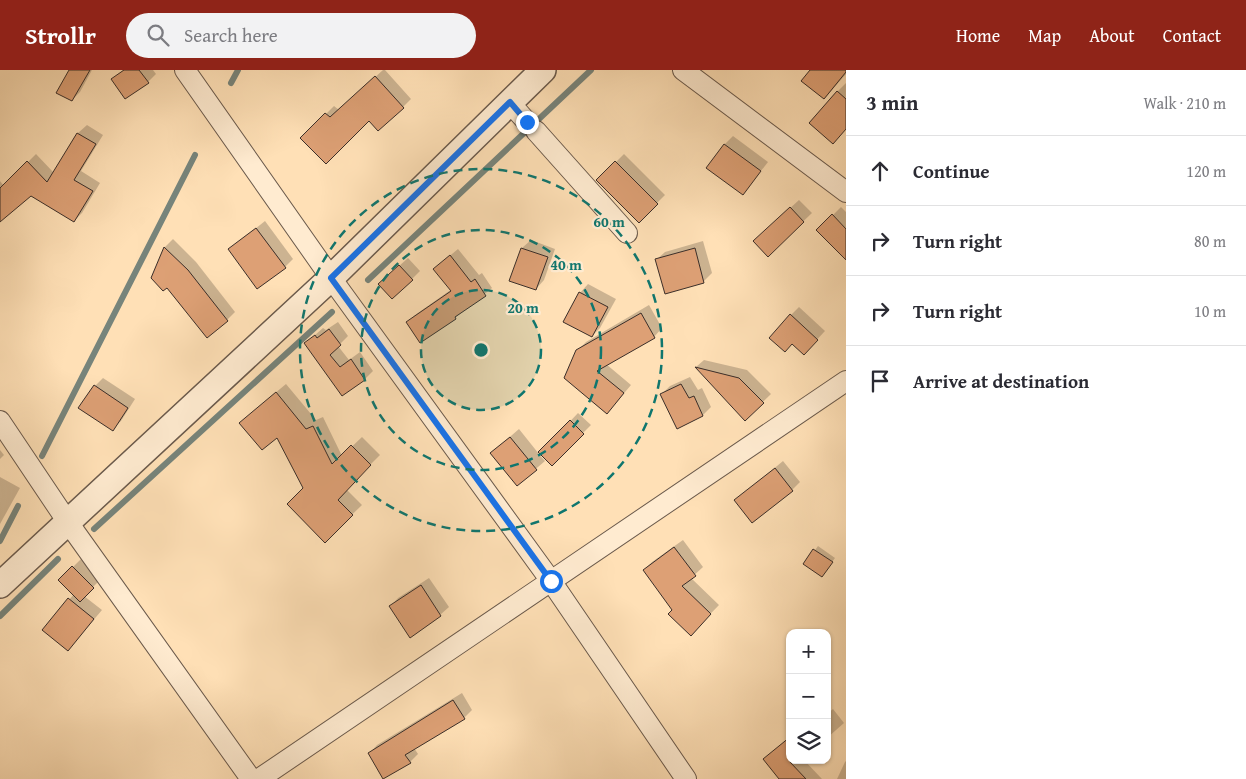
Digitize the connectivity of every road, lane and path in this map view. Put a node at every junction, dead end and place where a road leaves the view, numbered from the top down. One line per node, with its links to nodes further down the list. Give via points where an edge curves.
1 (184, 70): 7 (street)
2 (543, 70): 4 (street)
3 (682, 70): 5 (street)
4 (510, 102): 6 (street); 7 (street)
5 (846, 192)
6 (627, 233)
7 (331, 278): 10 (street); 11 (street)
8 (846, 380): 11 (street)
9 (0, 420): 10 (street)
10 (67, 522): 12 (street); 13 (street)
11 (551, 581): 14 (street); 15 (street)
12 (0, 585)
13 (251, 779)
14 (258, 779)
15 (686, 779)

